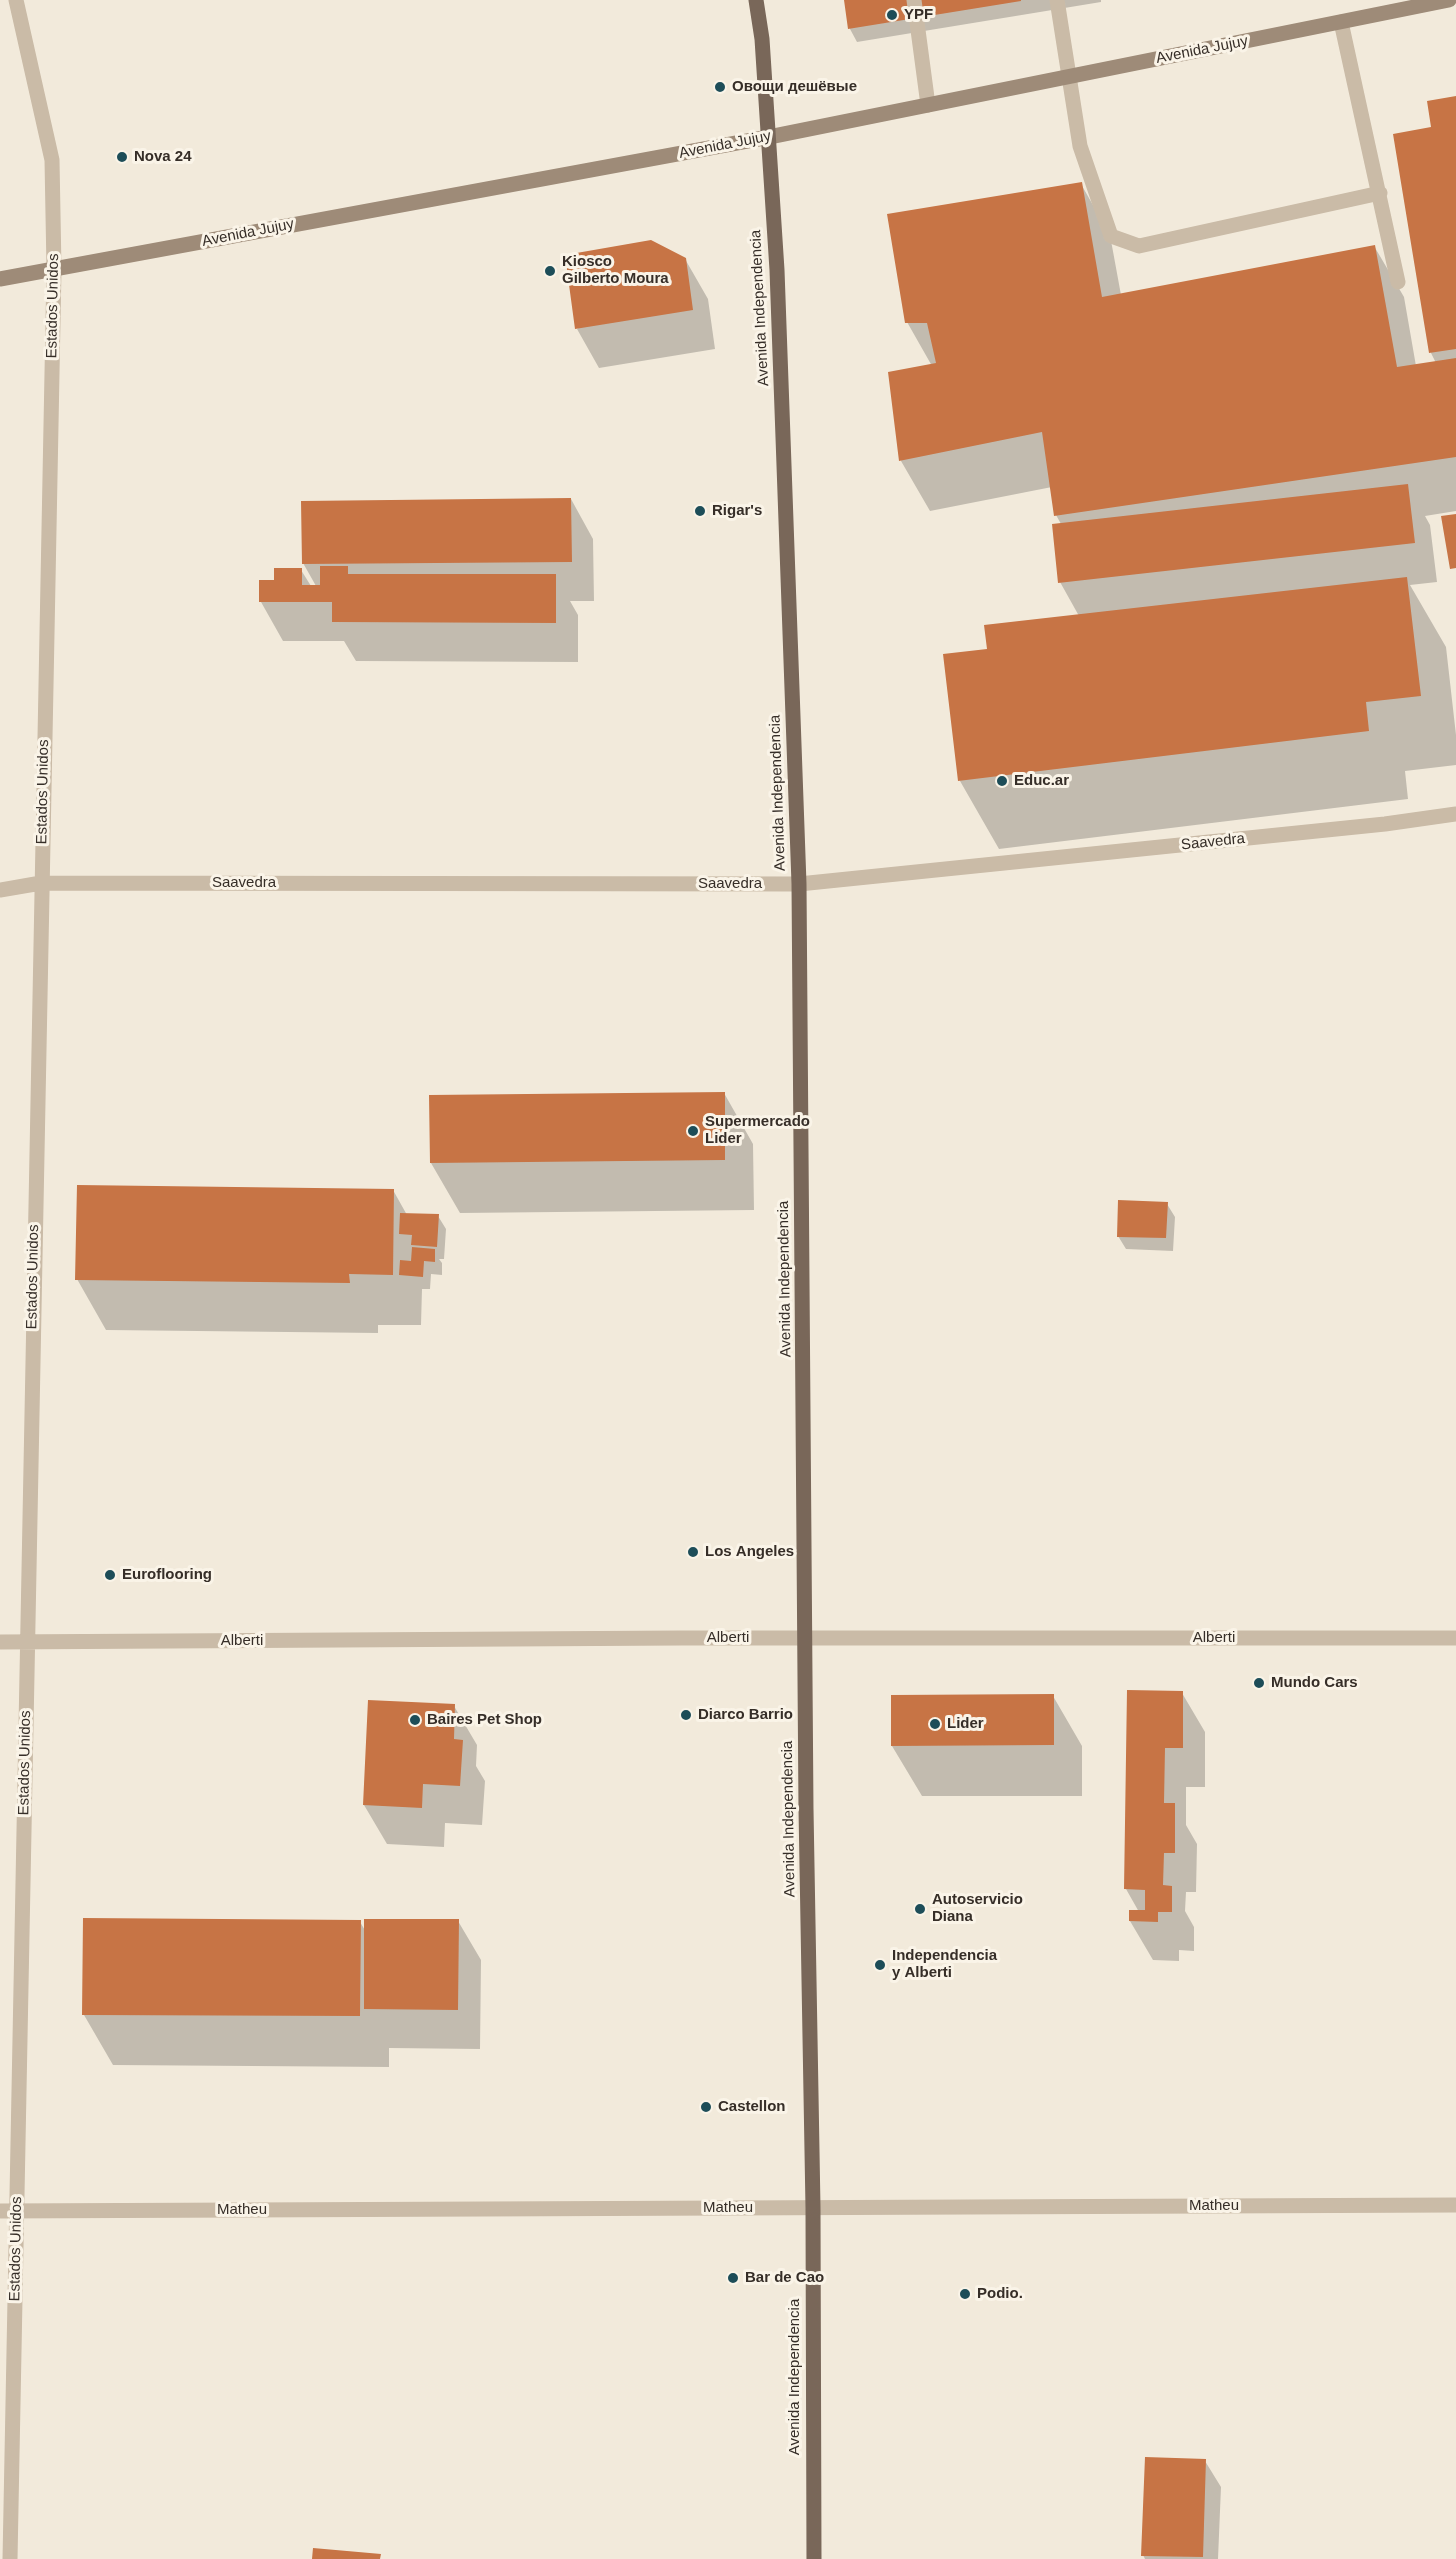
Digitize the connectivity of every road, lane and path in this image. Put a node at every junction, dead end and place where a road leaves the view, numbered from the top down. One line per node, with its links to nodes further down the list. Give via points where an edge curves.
1 (16, 0): 11 (street, Estados Unidos, via 52,160)
2 (756, 0): 9 (main road, Avenida Independencia)
3 (914, 0): 8 (street)
4 (1057, 0): 7 (street)
5 (1449, 0): 6 (main road, Avenida Jujuy)
6 (1341, 22): 7 (main road, Avenida Jujuy); 10 (street)
7 (1069, 77): 8 (main road, Avenida Jujuy); 10 (street, via 1080,146 1111,236 1139,246)
8 (928, 105): 9 (main road, Avenida Jujuy)
9 (769, 137): 11 (main road, Avenida Jujuy); 16 (main road, Avenida Independencia, via 784,430)
10 (1380, 193): 13 (street)
11 (54, 269): 12 (main road, Avenida Jujuy); 15 (street, Estados Unidos)
12 (0, 279)
13 (1398, 282)
14 (1456, 814): 16 (street, Saavedra)
15 (41, 883): 16 (street, Saavedra); 17 (street, Saavedra); 21 (street, Estados Unidos)
16 (799, 884): 18 (main road, Avenida Independencia)
17 (0, 890)
18 (806, 1638): 19 (street, Alberti); 21 (street, Alberti); 23 (main road, Avenida Independencia)
19 (1456, 1638)
20 (0, 1642): 21 (street, Alberti)
21 (27, 1642): 25 (street, Estados Unidos)
22 (1456, 2205): 23 (street, Matheu)
23 (813, 2208): 25 (street, Matheu); 27 (main road, Avenida Independencia)
24 (0, 2211): 25 (street, Matheu)
25 (17, 2211): 26 (street, Estados Unidos)
26 (10, 2559)
27 (814, 2559)

